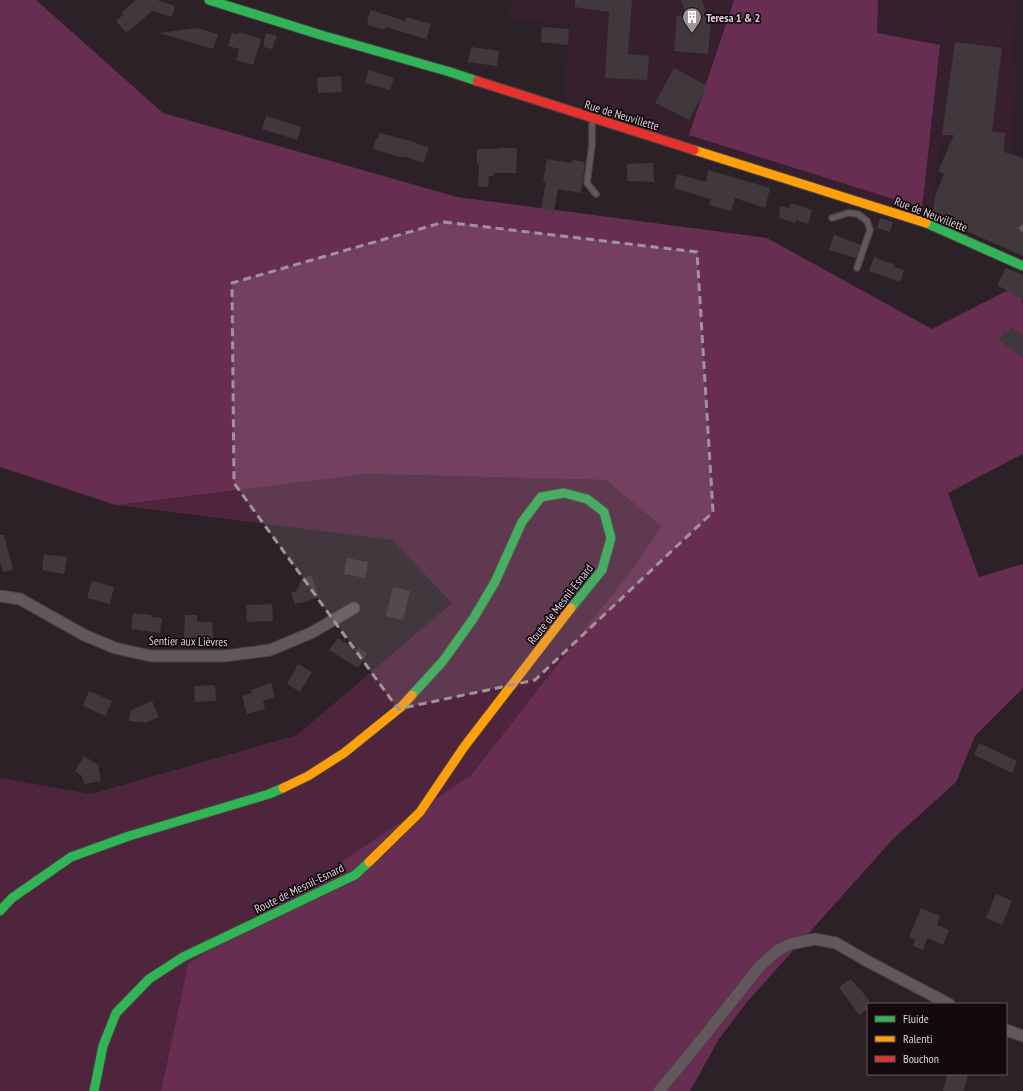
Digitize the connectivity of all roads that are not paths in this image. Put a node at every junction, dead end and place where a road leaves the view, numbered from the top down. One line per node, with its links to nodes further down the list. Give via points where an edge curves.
1 (209, 0): 2 (street, Rue de Neuvillette, via 450,72)
2 (594, 119): 3 (lane, via 587,183); 4 (street, Rue de Neuvillette)
3 (596, 194)
4 (862, 202): 5 (lane); 7 (street, Rue de Neuvillette, via 926,223)
5 (858, 214): 6 (lane, via 848,213); 8 (lane, via 867,221 870,230)
6 (832, 218)
7 (1023, 266)
8 (857, 268)
9 (0, 596): 10 (street, Sentier aux Lièvres, via 20,599 84,635 115,648 151,656 225,656 270,650 311,633)
10 (354, 608)
11 (0, 911): 15 (street, Route de Mesnil-Esnard, via 12,898 71,857 129,836 269,794 308,776 344,753 401,707 443,660 473,620 495,582 522,522 541,498 564,493 587,499 604,512 611,538 602,570 464,747 420,812 355,875 183,957 148,979 116,1013 103,1046)
12 (947, 1003): 16 (street, via 836,942 815,940 790,944 778,950 760,966)
13 (1007, 1030): 14 (street)
14 (1023, 1036)
15 (94, 1091)
16 (659, 1091)

